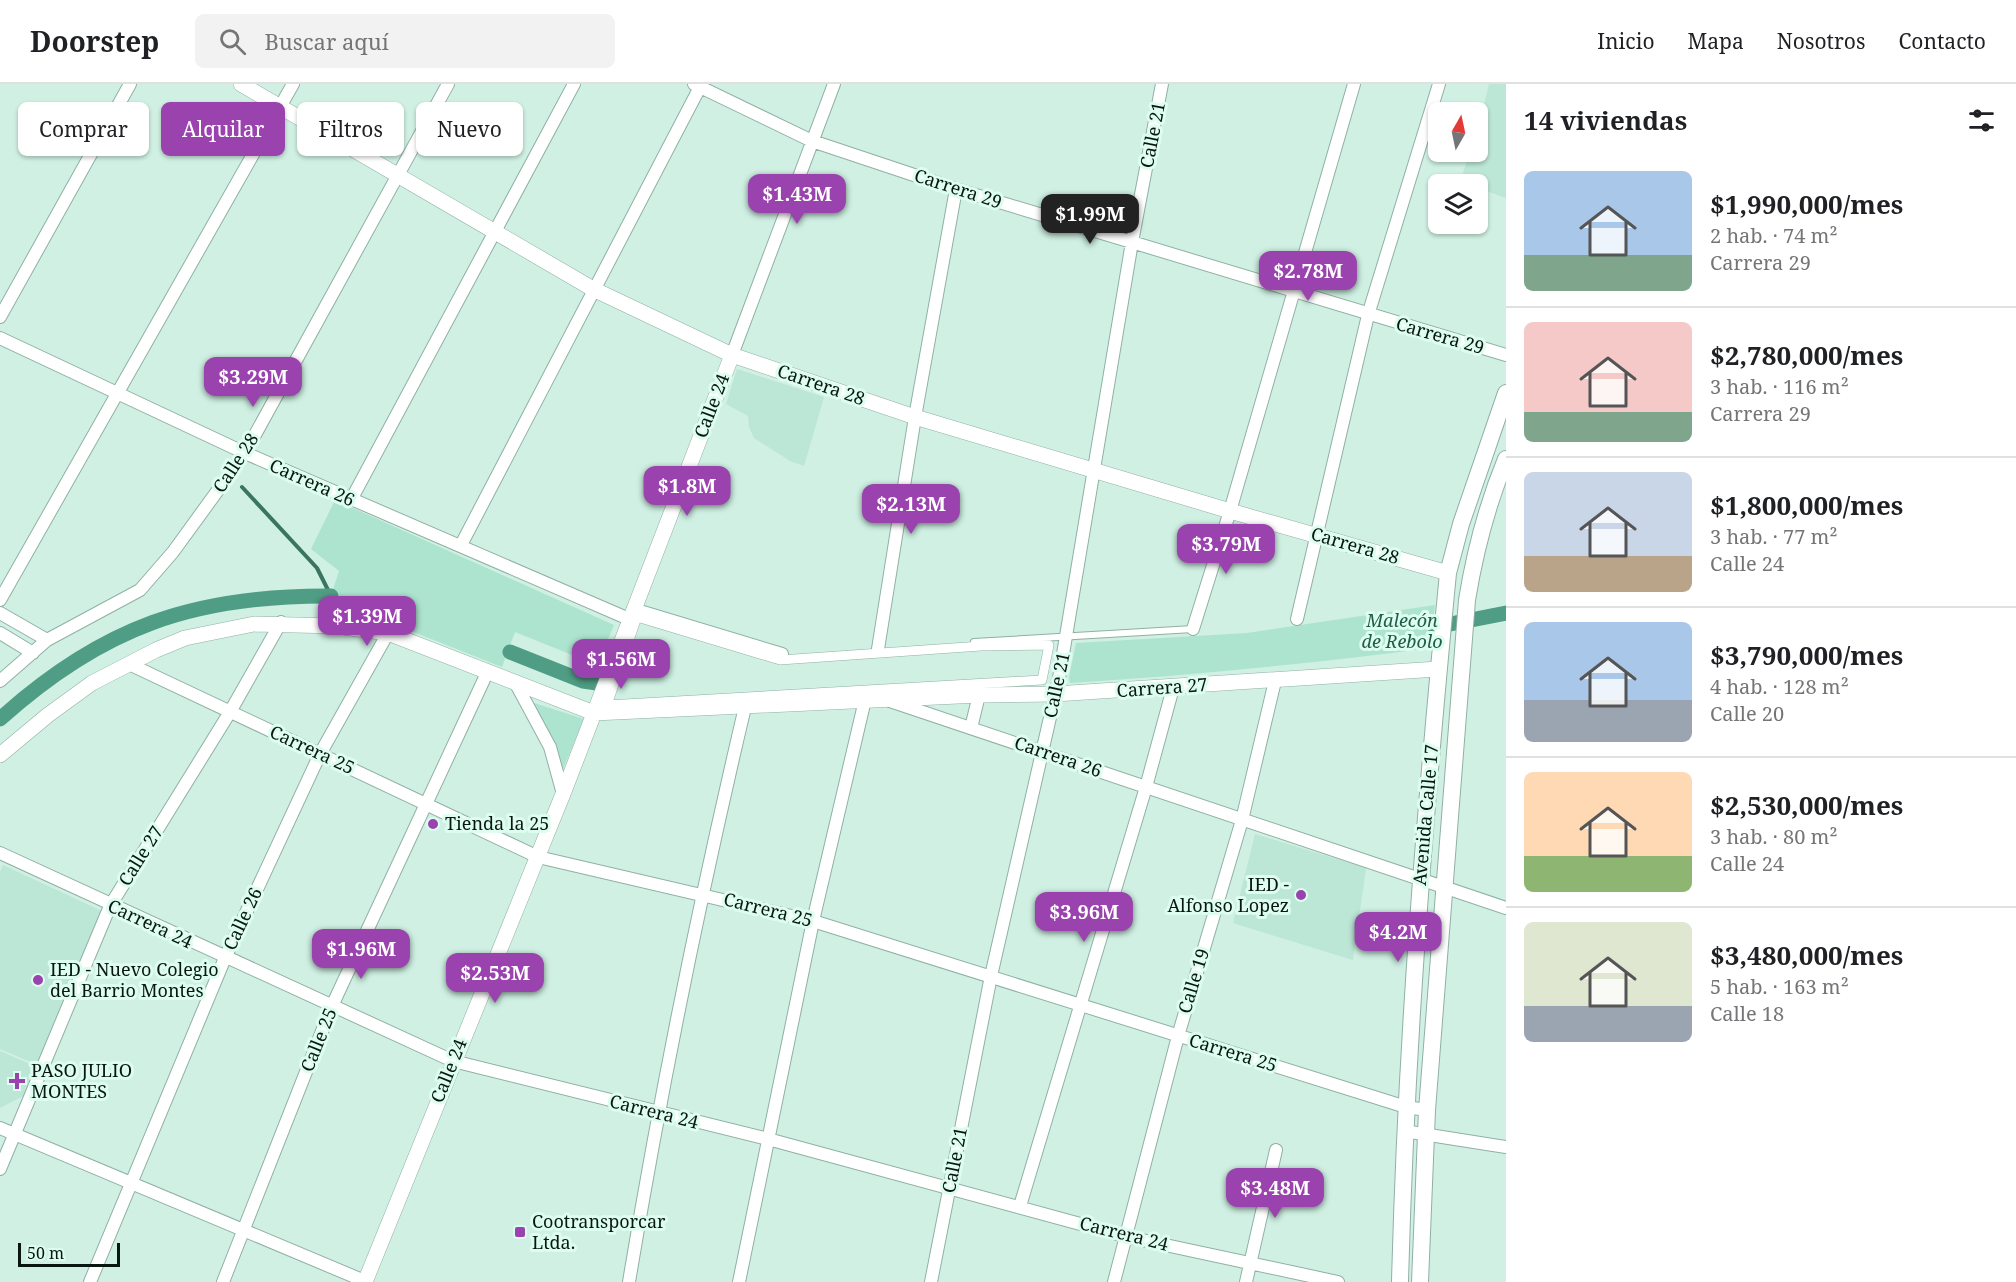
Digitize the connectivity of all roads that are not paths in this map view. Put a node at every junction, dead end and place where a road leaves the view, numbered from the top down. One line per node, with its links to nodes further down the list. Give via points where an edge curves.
1 (130, 84): 23 (street)
2 (241, 84): 11 (street, Carrera 28)
3 (293, 84): 12 (street)
4 (448, 84): 16 (street, Calle 28)
5 (574, 84): 18 (street)
6 (834, 84): 14 (street, Calle 24)
7 (1162, 84): 19 (street, Calle 21)
8 (1354, 84): 21 (street)
9 (1439, 84): 22 (street)
10 (697, 86): 14 (street, Carrera 29); 20 (street)
11 (272, 102)
12 (283, 102)
13 (285, 110): 16 (street, Carrera 28)
14 (812, 141): 17 (street, Carrera 29); 25 (street, Calle 24)
15 (252, 156): 28 (street)
16 (397, 175): 18 (street, Carrera 28); 30 (street, Calle 28)
17 (957, 189): 19 (street, Carrera 29); 29 (street)
18 (493, 231): 20 (street, Carrera 28); 33 (street)
19 (1132, 242): 21 (street, Carrera 29); 32 (street, Calle 21)
20 (593, 289): 25 (street, Carrera 28); 36 (street)
21 (1295, 292): 22 (street, Carrera 29); 34 (street)
22 (1368, 315): 26 (street, Carrera 29); 35 (street)
23 (0, 317)
24 (0, 338): 28 (street, Carrera 26)
25 (732, 355): 29 (street, Carrera 28); 40 (street, Calle 24)
26 (1506, 355)
27 (1506, 393): 37 (main road, Avenida Calle 17)
28 (117, 395): 30 (street, Carrera 26); 38 (street)
29 (915, 417): 32 (street, Carrera 28); 48 (street)
30 (245, 453): 33 (street, Carrera 26); 47 (street, Calle 28, via 173,552 140,590)
31 (1506, 459): 76 (main road, Avenida Calle 17, via 1491,495 1467,600)
32 (1095, 469): 34 (street, Carrera 28); 46 (street, Calle 21)
33 (351, 500): 36 (street, Carrera 26)
34 (1230, 512): 35 (street, Carrera 28); 43 (street)
35 (1316, 535): 37 (street, Carrera 28); 41 (street)
36 (461, 545): 40 (street, Carrera 26)
37 (1448, 573): 52 (main road, Avenida Calle 17)
38 (0, 600)
39 (0, 613): 47 (street)
40 (633, 615): 40 (street, via 780,660 1049,645 1042,680 607,705); 50 (street, Carrera 26); 62 (street, Calle 24)
41 (1297, 619)
42 (280, 622): 45 (street); 51 (street, via 185,638); 64 (street, Calle 27)
43 (1193, 629): 46 (lane)
44 (0, 633): 49 (street)
45 (388, 633): 53 (street); 67 (street, Calle 26)
46 (1066, 639): 48 (lane); 58 (street, Calle 21)
47 (47, 640): 49 (street, Calle 28)
48 (878, 649)
49 (33, 653): 54 (street, Calle 28)
50 (782, 654)
51 (129, 664): 64 (street, Carrera 25); 68 (street, via 92,683)
52 (1438, 669): 55 (street, Carrera 27); 75 (main road, Avenida Calle 17)
53 (487, 673): 56 (street); 71 (street, Calle 25)
54 (0, 681)
55 (1275, 681): 57 (street, Carrera 27); 72 (street, Calle 19)
56 (516, 684): 62 (street); 70 (street, via 549,747)
57 (1173, 688): 58 (street, Carrera 27); 69 (street)
58 (1055, 694): 59 (street, Carrera 27); 66 (street, Calle 21)
59 (979, 695): 60 (street, Carrera 27); 65 (street)
60 (886, 699): 61 (street, Carrera 26); 65 (street, Carrera 26)
61 (865, 700): 63 (street, Carrera 26); 80 (street)
62 (597, 707): 63 (street, Carrera 26); 70 (street, Calle 24)
63 (745, 707): 77 (street)
64 (230, 712): 67 (street, Carrera 25); 78 (street, Calle 27)
65 (971, 729): 66 (street, Carrera 26)
66 (1043, 752): 69 (street, Carrera 26); 82 (street, Calle 21)
67 (320, 754): 71 (street, Carrera 25); 81 (street, Calle 26)
68 (0, 755)
69 (1146, 788): 72 (street, Carrera 26); 84 (street)
70 (563, 794): 74 (street, Calle 24)
71 (428, 805): 74 (street, Carrera 25); 83 (street, Calle 25)
72 (1242, 820): 75 (street, Carrera 26); 85 (street, Calle 19)
73 (0, 853): 78 (street, Carrera 24)
74 (538, 857): 77 (street, Carrera 25); 86 (street, Calle 24)
75 (1421, 881): 76 (street, Carrera 26); 87 (main road, Avenida Calle 17)
76 (1443, 888): 79 (street, Carrera 26); 88 (main road, Avenida Calle 17)
77 (701, 894): 80 (street, Carrera 25); 89 (street)
78 (110, 906): 81 (street, Carrera 24); 92 (street, Calle 27)
79 (1506, 908)
80 (813, 921): 82 (street, Carrera 25); 94 (street)
81 (225, 958): 83 (street, Carrera 24); 98 (street, Calle 26)
82 (992, 976): 84 (street, Carrera 25); 99 (street, Calle 21)
83 (332, 1006): 86 (street, Carrera 24); 101 (street, Calle 25)
84 (1080, 1006): 85 (street, Carrera 25); 100 (street)
85 (1178, 1036): 87 (street, Carrera 25); 102 (street, Calle 19)
86 (453, 1061): 89 (street, Carrera 24); 106 (street, Calle 24)
87 (1406, 1107): 88 (street, Carrera 25); 91 (main road, Avenida Calle 17)
88 (1427, 1110): 93 (main road, Avenida Calle 17)
89 (657, 1113): 94 (street, Carrera 24); 107 (street)
90 (0, 1128): 92 (street)
91 (1404, 1131): 93 (street); 113 (main road, Avenida Calle 17)
92 (15, 1134): 97 (street, Calle 27); 98 (street)
93 (1426, 1134): 95 (street); 114 (main road, Avenida Calle 17)
94 (768, 1139): 99 (street, Carrera 24); 108 (street)
95 (1506, 1147)
96 (1276, 1149): 103 (street)
97 (0, 1169)
98 (132, 1182): 101 (street); 104 (street, Calle 26)
99 (950, 1189): 100 (street, Carrera 24); 109 (street, Calle 21)
100 (1020, 1206): 102 (street, Carrera 24)
101 (245, 1229): 105 (street, Calle 25); 106 (street)
102 (1128, 1237): 103 (street, Carrera 24); 110 (street, Calle 19)
103 (1250, 1264): 111 (street); 112 (street, Carrera 24)
104 (90, 1282)
105 (223, 1282)
106 (366, 1282)
107 (629, 1282)
108 (739, 1282)
109 (931, 1282)
110 (1114, 1282)
111 (1246, 1282)
112 (1338, 1282)
113 (1400, 1282)
114 (1420, 1282)

